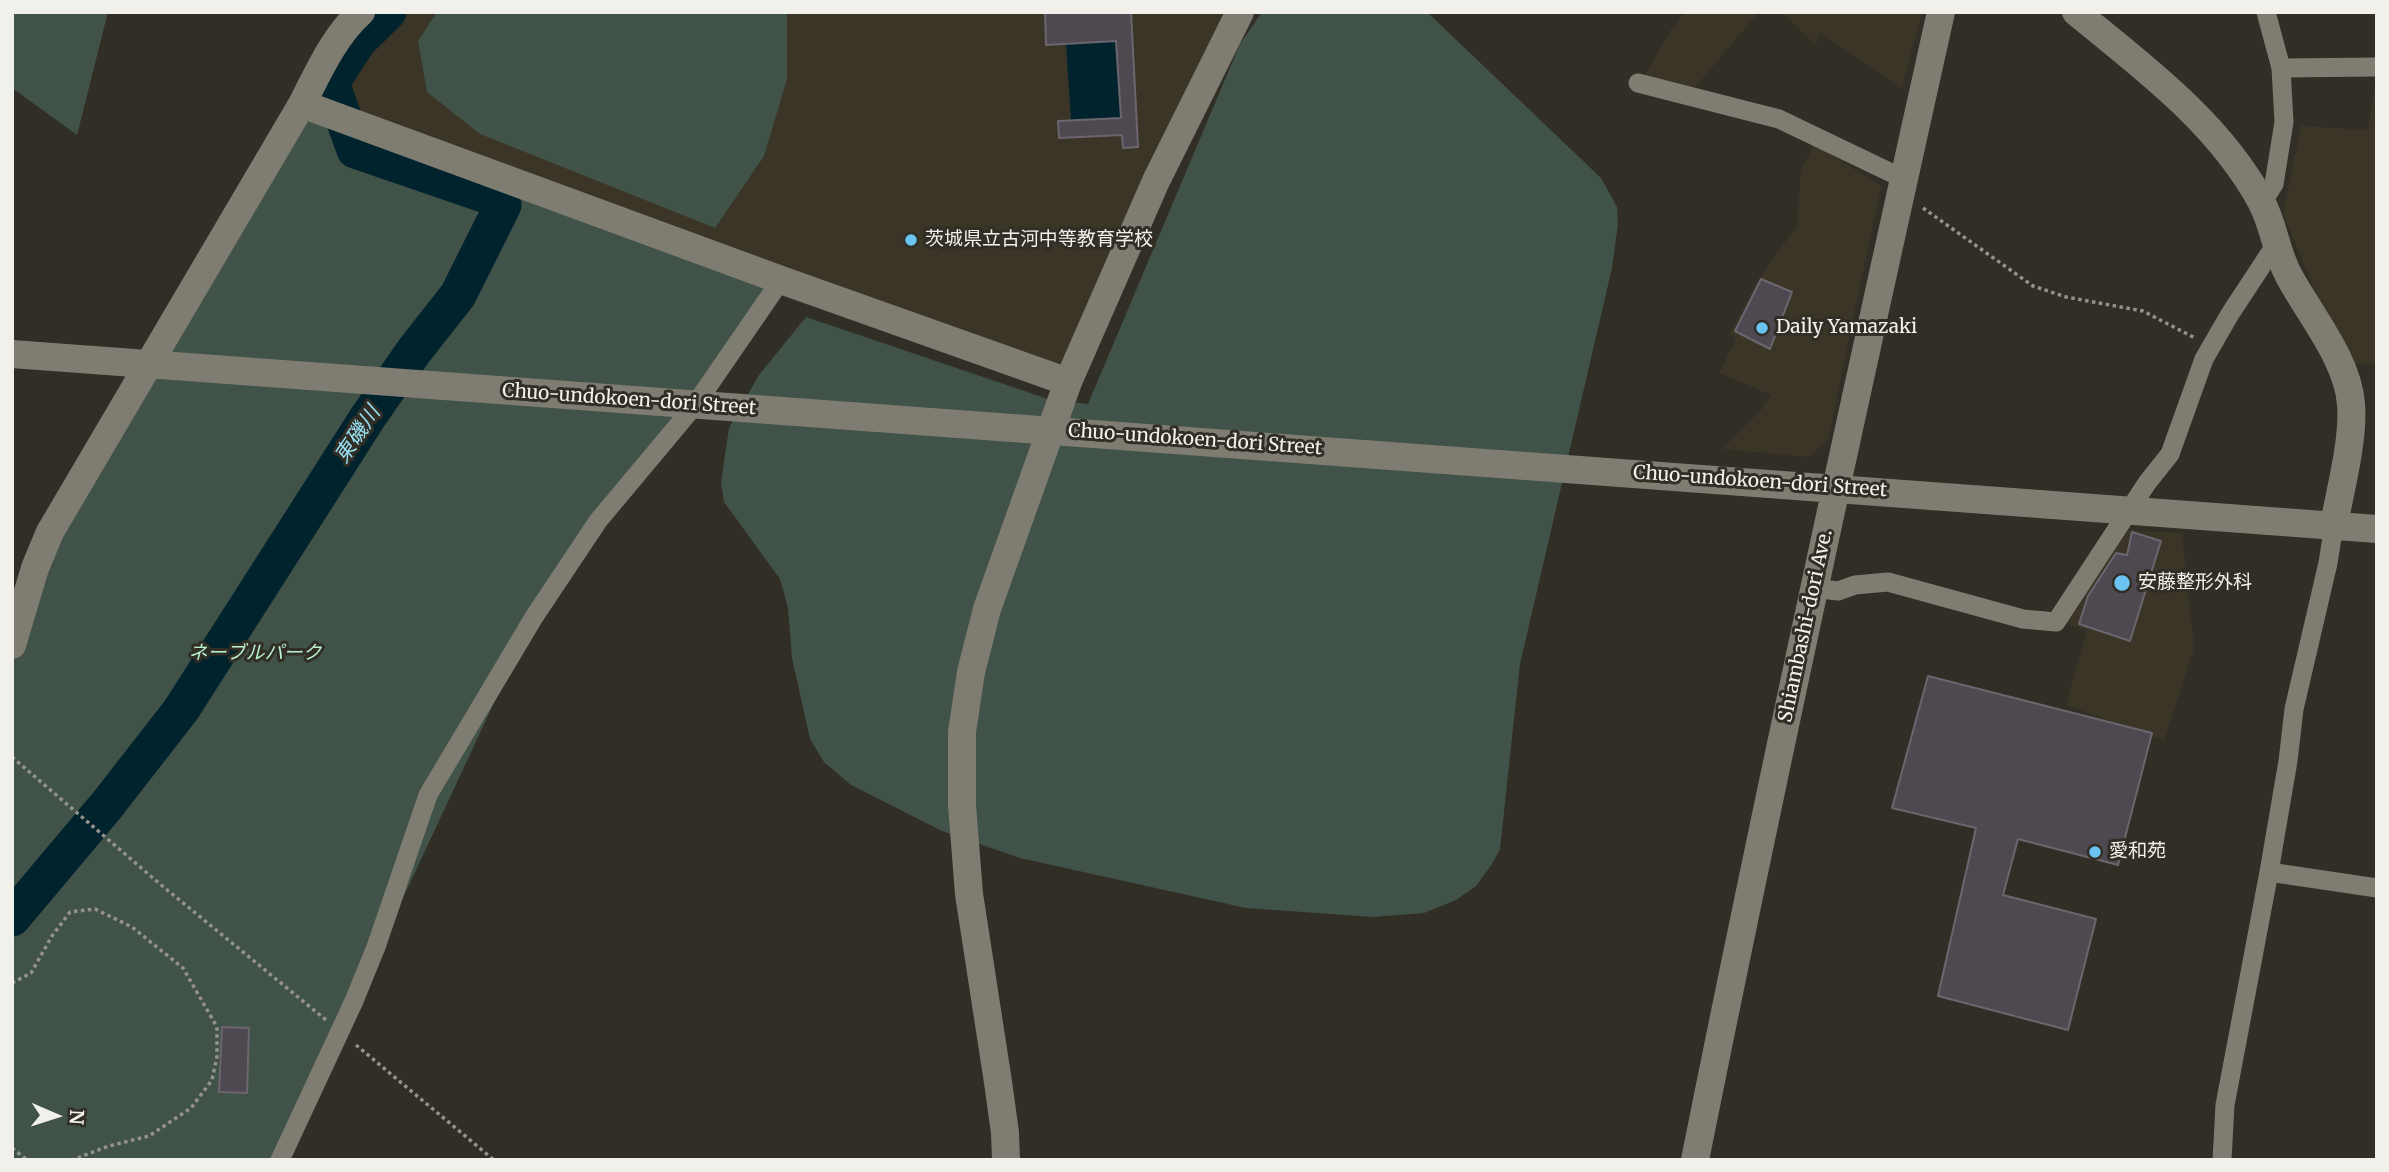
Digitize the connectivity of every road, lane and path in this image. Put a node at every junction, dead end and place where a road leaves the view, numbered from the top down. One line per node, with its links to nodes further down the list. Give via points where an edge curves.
1 (361, 12): 9 (street, via 324,63)
2 (1240, 12): 17 (street, via 1156,181)
3 (1941, 12): 10 (street, Shiambashi-dori Ave.)
4 (2076, 12): 11 (street, via 2201,119)
5 (2266, 12): 7 (street)
6 (2377, 67): 7 (street)
7 (2281, 68): 11 (street, via 2284,122 2279,161 2274,184)
8 (1638, 83): 10 (street, via 1779,119)
9 (302, 104): 13 (street); 16 (street)
10 (1902, 186): 14 (path, via 2034,286 2066,297 2143,311); 20 (street, Shiambashi-dori Ave.)
11 (2262, 203): 12 (street)
12 (2276, 244): 14 (street); 22 (street, via 2287,273 2347,381 2351,406 2348,444)
13 (781, 280): 17 (street); 18 (street)
14 (2211, 347): 21 (street, via 2170,454)
15 (12, 354): 16 (street, Chuo-undokoen-dori Street)
16 (150, 363): 18 (street, Chuo-undokoen-dori Street); 25 (street, via 50,532)
17 (1068, 382): 19 (street)
18 (695, 405): 19 (street, Chuo-undokoen-dori Street); 30 (street, via 598,521 534,617 428,796 376,947)
19 (1052, 430): 20 (street, Chuo-undokoen-dori Street); 36 (street, via 987,609 962,732 969,894)
20 (1836, 488): 21 (street, Chuo-undokoen-dori Street); 24 (street, Shiambashi-dori Ave.)
21 (2129, 510): 22 (street, Chuo-undokoen-dori Street); 24 (street, via 2056,622 2023,619 1888,582 1838,590)
22 (2334, 526): 23 (street, Chuo-undokoen-dori Street); 27 (street, via 2294,709)
23 (2377, 528)
24 (1814, 588): 37 (street, Shiambashi-dori Ave.)
25 (12, 645)
26 (12, 757): 30 (path)
27 (2269, 872): 28 (street); 38 (street, via 2225,1105)
28 (2377, 888)
29 (12, 982): 33 (path, via 32,973 70,912 95,909 132,927 183,968 217,1027 212,1080 191,1108 149,1136)
30 (340, 1032): 34 (street); 35 (path)
31 (12, 1148): 32 (path)
32 (27, 1160)
33 (72, 1160)
34 (280, 1160)
35 (494, 1160)
36 (1006, 1160)
37 (1695, 1160)
38 (2222, 1160)

